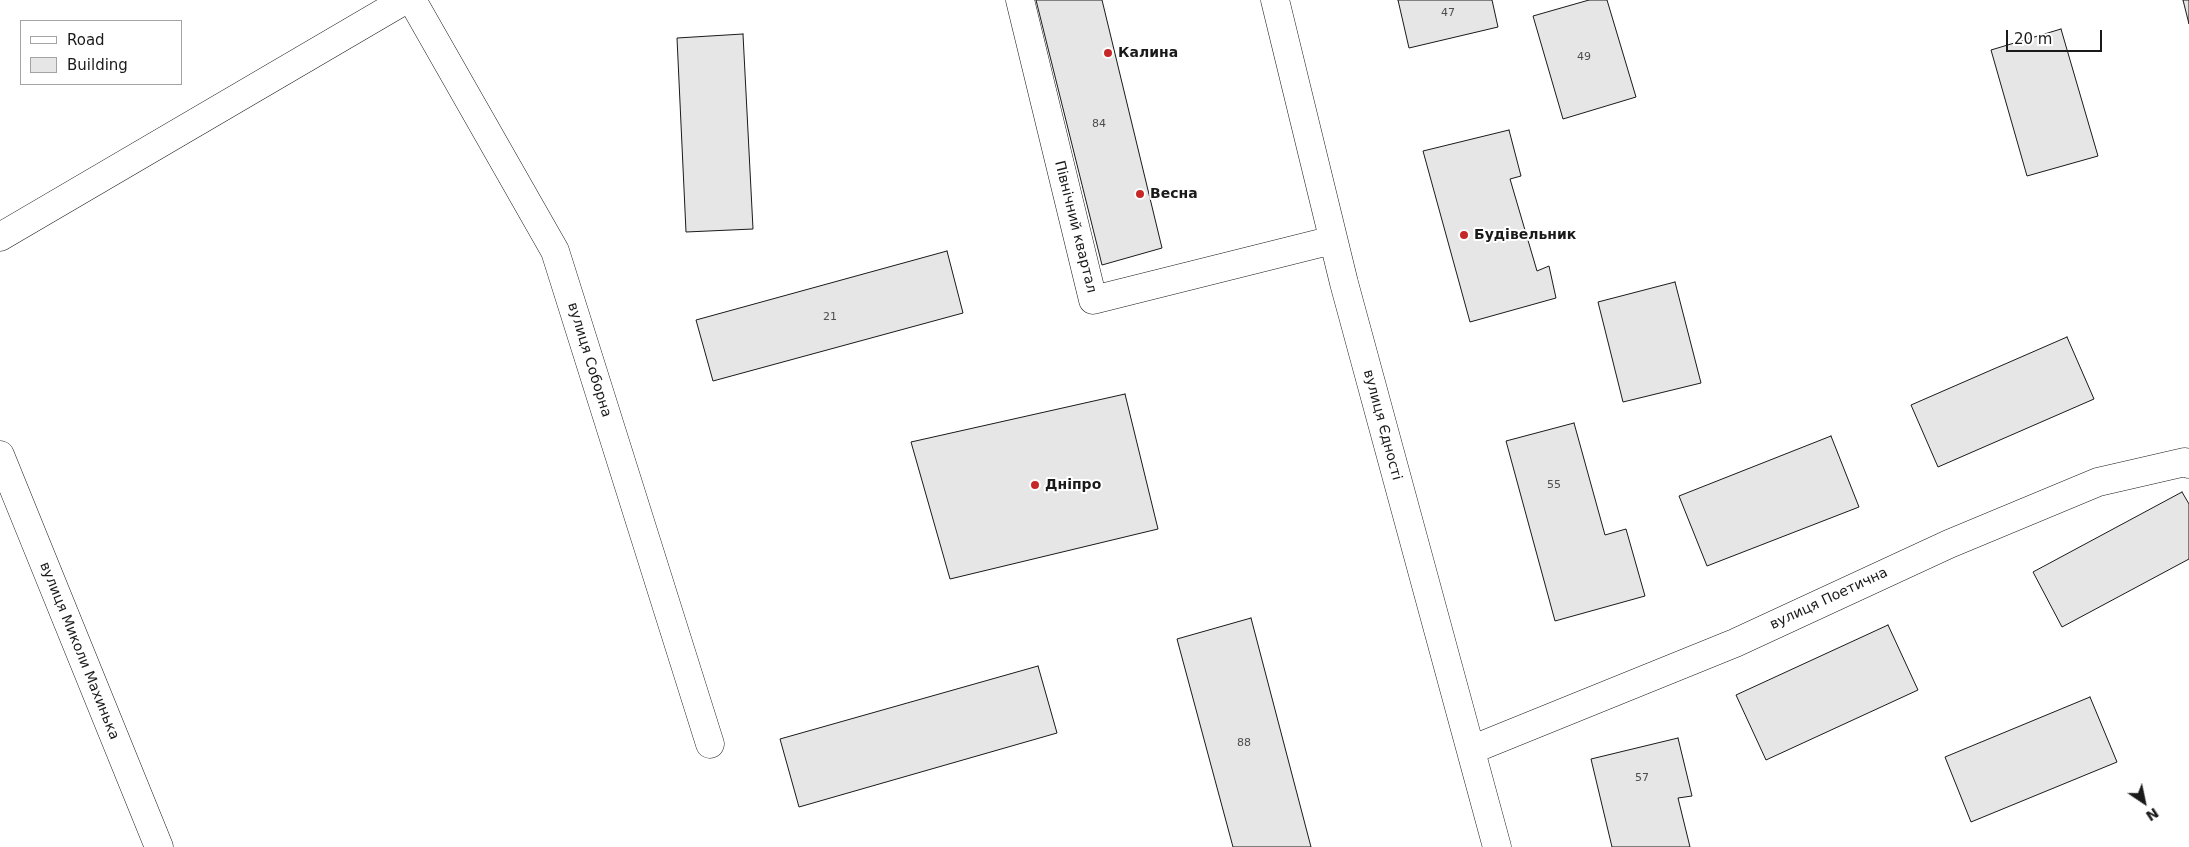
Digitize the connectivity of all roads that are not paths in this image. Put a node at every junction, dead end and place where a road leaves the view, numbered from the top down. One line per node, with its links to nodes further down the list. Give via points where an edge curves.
1 (405, 0): 5 (street)
2 (412, 0): 9 (street, вулиця Соборна, via 555,251)
3 (1020, 0): 6 (street, Північний квартал, via 1093,300)
4 (1275, 0): 6 (street, вулиця Єдності)
5 (0, 237)
6 (1333, 240): 10 (street, вулиця Єдності)
7 (0, 455): 11 (street, вулиця Миколи Махинька)
8 (2189, 464): 10 (street, вулиця Поетична, via 2185,462 2098,482 1949,544 1735,643)
9 (710, 744)
10 (1471, 750): 12 (street, вулиця Єдності)
11 (159, 847)
12 (1498, 847)

